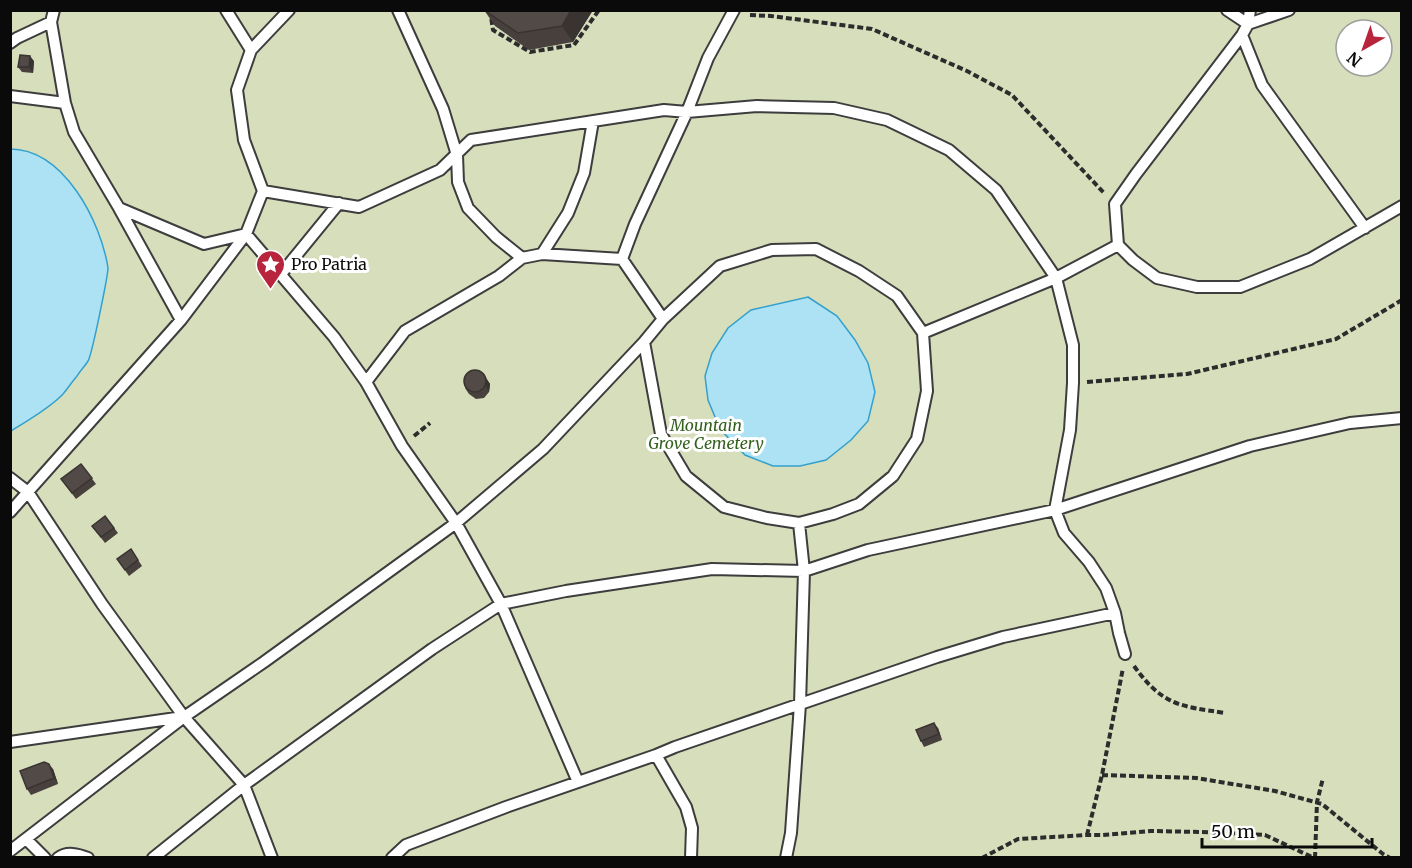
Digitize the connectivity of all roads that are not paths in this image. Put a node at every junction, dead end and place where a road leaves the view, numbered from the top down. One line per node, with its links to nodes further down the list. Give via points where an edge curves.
1 (54, 10): 9 (lane)
2 (226, 10): 13 (lane)
3 (289, 10): 13 (lane)
4 (399, 10): 18 (lane, via 443,109)
5 (1227, 10): 10 (lane)
6 (1251, 10): 10 (lane)
7 (1289, 10): 10 (lane)
8 (734, 12): 16 (lane, via 708,58)
9 (51, 22): 12 (lane); 15 (lane)
10 (1248, 24): 11 (lane)
11 (1242, 35): 23 (lane, via 1262,85); 25 (lane, via 1115,204)
12 (10, 43)
13 (251, 51): 19 (lane, via 237,90 244,140)
14 (10, 96): 15 (lane)
15 (65, 103): 22 (lane, via 74,132)
16 (687, 112): 17 (lane, via 664,110); 28 (lane); 30 (lane, via 757,106 834,108 887,120 950,150 996,190)
17 (593, 121): 18 (lane, via 471,140); 26 (lane, via 584,173 568,213)
18 (457, 154): 20 (lane, via 440,170 360,207); 27 (lane, via 459,182 468,208)
19 (263, 191): 20 (lane); 24 (lane)
20 (339, 203): 29 (lane)
21 (1401, 206): 23 (lane)
22 (119, 208): 24 (lane, via 204,244); 32 (lane)
23 (1365, 228): 25 (lane, via 1310,259 1240,287 1197,286 1157,278)
24 (246, 234): 29 (lane); 32 (lane)
25 (1118, 245): 30 (lane)
26 (542, 254): 27 (lane); 28 (lane)
27 (522, 258): 35 (lane, via 499,276 405,331)
28 (622, 259): 31 (lane)
29 (280, 274): 35 (lane)
30 (1056, 278): 33 (lane); 39 (lane, via 1073,345 1073,383 1070,430)
31 (663, 319): 33 (lane, via 720,266 772,250 816,249 897,296); 34 (lane)
32 (181, 320): 38 (lane)
33 (923, 333): 42 (lane, via 927,391 917,439 893,476 859,504)
34 (644, 342): 41 (lane, via 543,449); 42 (lane, via 662,434 686,476 724,507)
35 (366, 382): 41 (lane, via 402,446)
36 (1401, 418): 39 (lane, via 1350,423 1250,446)
37 (10, 477): 38 (lane)
38 (28, 492): 40 (lane); 48 (lane, via 102,604)
39 (1055, 510): 43 (lane, via 868,550); 45 (lane, via 1064,533 1106,588)
40 (10, 512)
41 (456, 523): 44 (lane); 48 (lane)
42 (799, 523): 43 (lane)
43 (804, 571): 44 (lane, via 712,569); 47 (lane)
44 (501, 604): 51 (lane); 52 (lane)
45 (1115, 613): 46 (lane); 47 (lane, via 937,657)
46 (1125, 654)
47 (800, 705): 50 (lane); 62 (lane)
48 (184, 717): 49 (lane); 52 (lane); 53 (lane)
49 (10, 742)
50 (656, 755): 51 (lane); 61 (lane, via 686,807 692,828)
51 (578, 782): 60 (lane, via 406,845)
52 (244, 785): 58 (lane); 59 (lane)
53 (26, 840): 54 (lane); 55 (lane)
54 (10, 851)
55 (45, 858)
56 (58, 858): 57 (lane, via 74,853)
57 (88, 858)
58 (153, 858)
59 (272, 858)
60 (392, 858)
61 (691, 858)
62 (786, 858)

